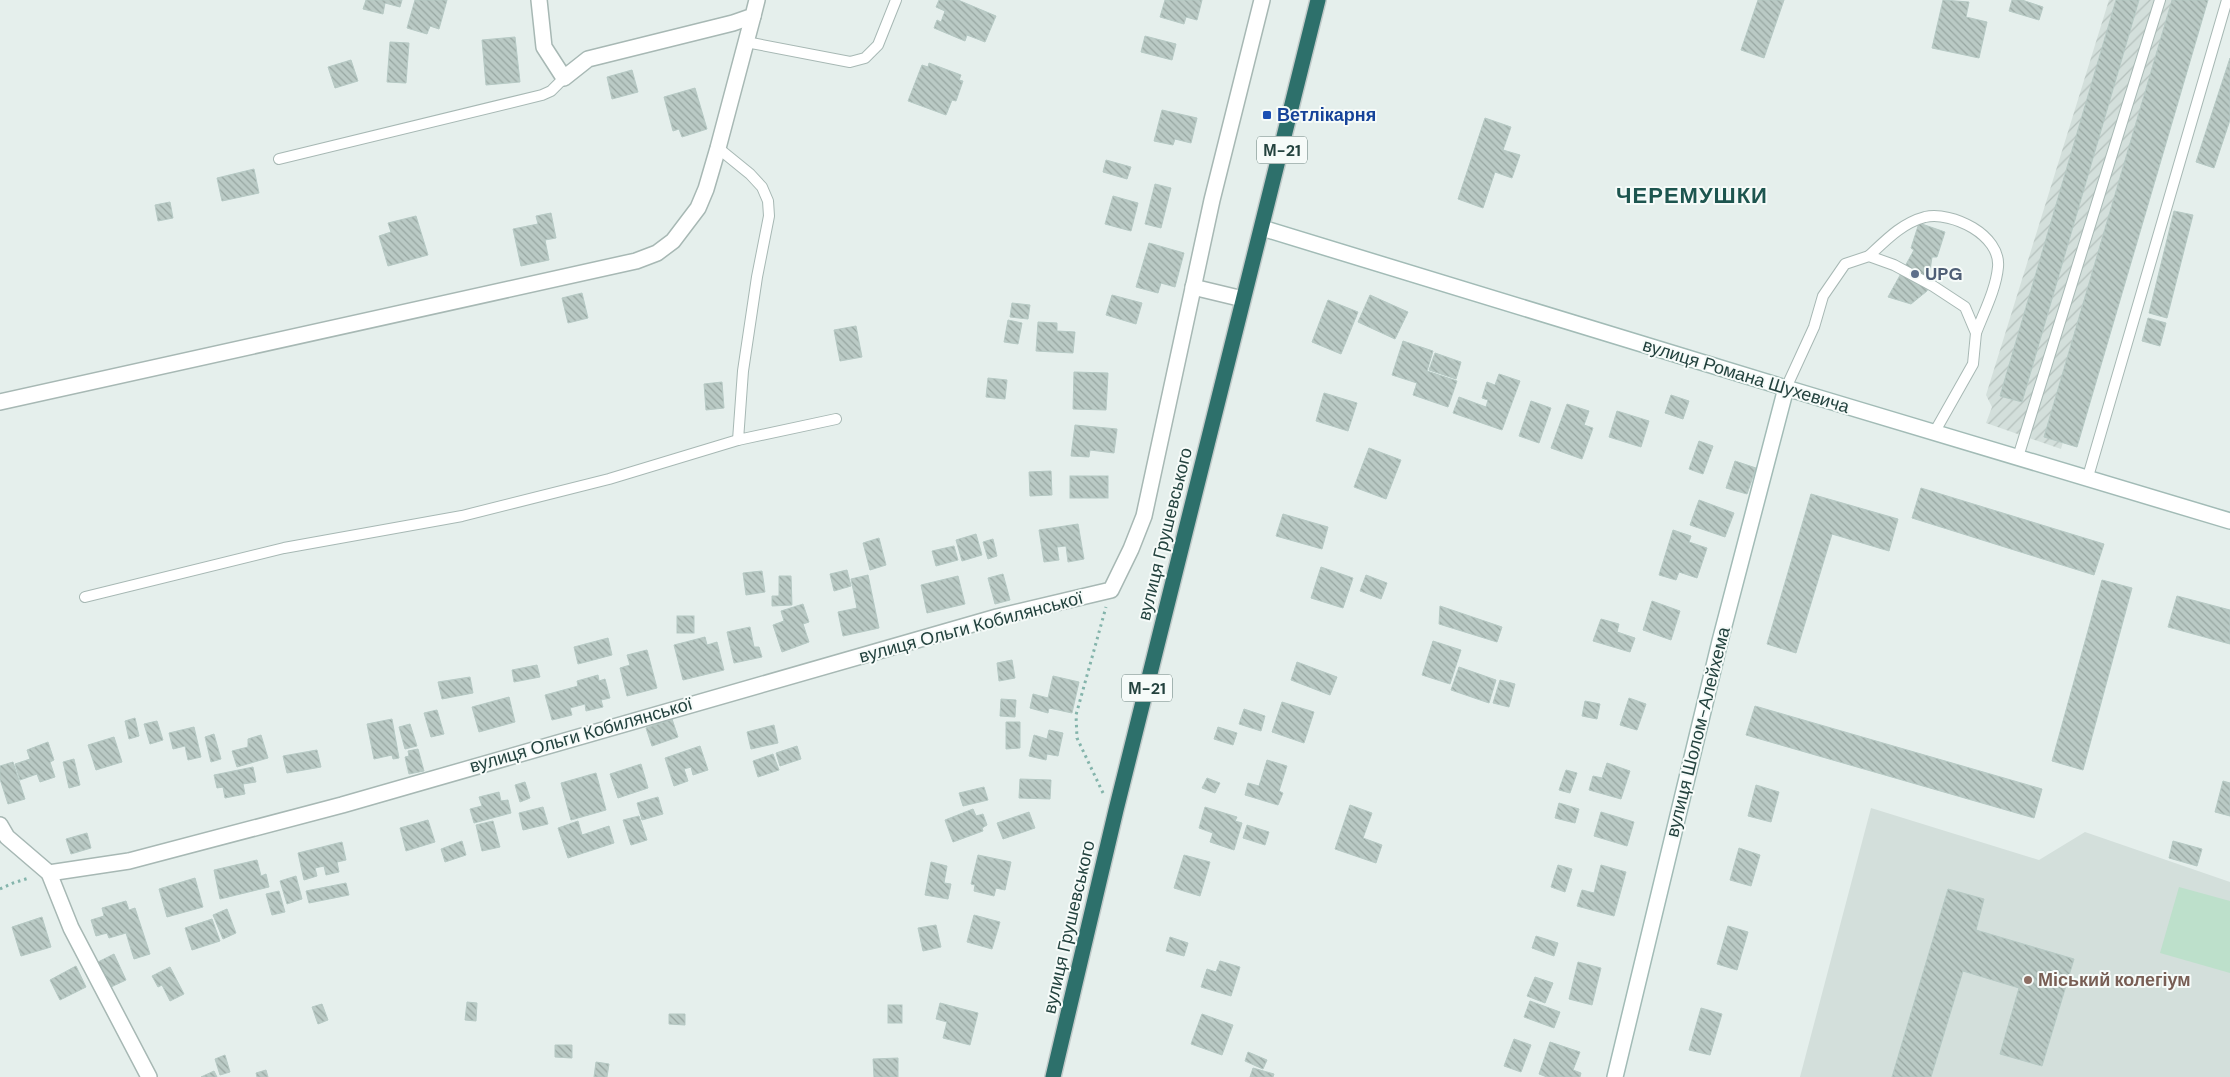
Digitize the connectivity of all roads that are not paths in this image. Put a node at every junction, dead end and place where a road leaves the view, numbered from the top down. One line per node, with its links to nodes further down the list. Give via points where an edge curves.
1 (539, 0): 10 (street, via 544,47)
2 (757, 0): 8 (street)
3 (896, 0): 9 (lane, via 878,45 865,58 850,62)
4 (1262, 0): 15 (street)
5 (1318, 0): 13 (highway, вулиця Грушевського / М-21)
6 (2160, 0): 23 (lane)
7 (2227, 0): 24 (lane)
8 (753, 16): 9 (street); 10 (street, via 588,59)
9 (746, 42): 11 (street)
10 (564, 78): 12 (lane, via 542,95)
11 (718, 148): 19 (street, via 706,190 688,224 657,253 636,261); 22 (lane, via 750,174 762,187 768,201 769,216 743,371)
12 (279, 159)
13 (1262, 228): 16 (highway, вулиця Грушевського / М-21); 18 (street, вулиця Романа Шухевича)
14 (1870, 256): 17 (lane, via 1894,265 1965,307); 17 (lane, via 1894,232 1926,217 1953,219 1980,231 1994,246 1998,266); 18 (lane, via 1845,264 1822,296 1814,327)
15 (1193, 288): 16 (street); 28 (street, вулиця Ольги Кобилянської, via 1144,516 1111,590 969,625 333,807 129,861)
16 (1243, 300): 30 (highway, вулиця Грушевського / М-21)
17 (1976, 333): 21 (lane, via 1973,364)
18 (1786, 388): 21 (street, вулиця Романа Шухевича); 31 (street, вулиця Шолом-Алейхема, via 1720,641)
19 (0, 402)
20 (836, 419): 22 (lane)
21 (1934, 433): 23 (street, вулиця Романа Шухевича)
22 (738, 440): 26 (lane, via 610,479 462,516 284,548)
23 (2018, 457): 24 (street, вулиця Романа Шухевича)
24 (2087, 480): 25 (street, вулиця Романа Шухевича)
25 (2230, 522)
26 (85, 597)
27 (0, 825): 28 (street, via 7,837)
28 (49, 874): 29 (street, via 71,928)
29 (149, 1077)
30 (1052, 1077)
31 (1615, 1077)

